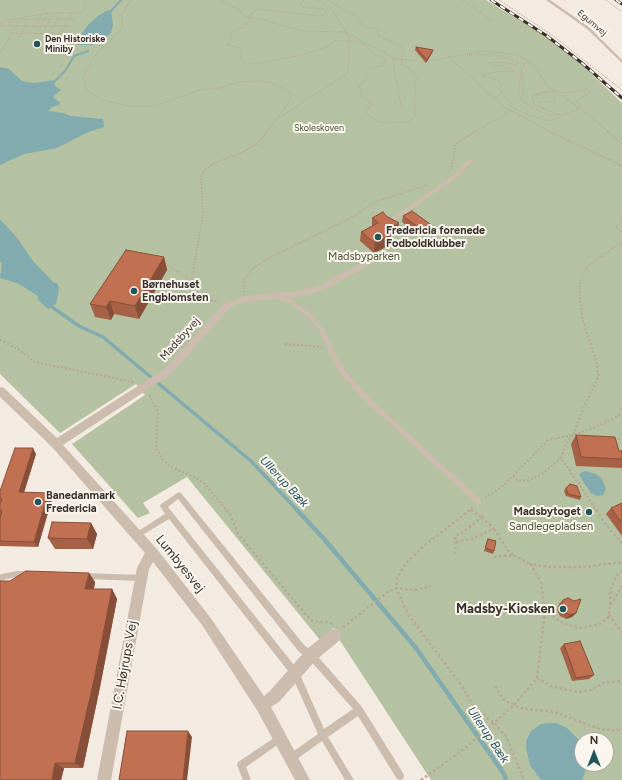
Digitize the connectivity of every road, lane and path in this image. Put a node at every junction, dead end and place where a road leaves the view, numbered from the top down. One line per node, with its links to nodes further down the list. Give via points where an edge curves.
1 (86, 0): 15 (path, via 83,13)
2 (131, 0): 70 (path, via 121,16 123,28 96,54 83,77 89,93 117,104 155,106 200,90 260,80 291,91 290,101)
3 (219, 0): 19 (path)
4 (304, 0): 19 (path, via 300,5 303,7 324,9 327,13 320,16 263,9 251,14)
5 (318, 0): 41 (path, via 336,15)
6 (327, 0): 57 (path, via 356,16 366,27 376,29 379,36 403,47)
7 (462, 0): 30 (path)
8 (499, 0): 62 (path, via 552,35)
9 (548, 0): 58 (lane, Egumvej, via 582,23)
10 (606, 0): 12 (path)
11 (60, 12): 14 (path); 15 (path); 26 (path)
12 (622, 12)
13 (48, 13): 14 (path); 16 (path); 24 (path)
14 (54, 13): 25 (path)
15 (72, 13): 27 (path)
16 (42, 14): 17 (path); 23 (path)
17 (32, 15): 18 (path); 22 (path)
18 (23, 16): 20 (path); 21 (path)
19 (249, 18): 41 (path, via 302,30); 52 (path, via 246,27 235,30 230,35 232,39 226,45 242,48 242,60 246,63 270,62 327,47 336,40)
20 (14, 19): 21 (path); 29 (path); 32 (path)
21 (21, 19): 22 (path); 33 (path)
22 (30, 19): 23 (path); 34 (path)
23 (39, 19): 24 (path); 35 (path)
24 (44, 19): 25 (path); 36 (path)
25 (50, 19): 26 (path); 37 (path)
26 (57, 19): 27 (path); 38 (path)
27 (69, 19): 28 (path); 39 (path)
28 (75, 19)
29 (1, 21): 31 (path)
30 (494, 21)
31 (0, 25): 32 (path)
32 (8, 26): 33 (path)
33 (17, 26): 34 (path); 43 (path)
34 (25, 26): 35 (path); 44 (path)
35 (34, 26): 36 (path); 45 (path)
36 (40, 26): 37 (path); 46 (path)
37 (46, 26): 38 (path); 47 (path)
38 (53, 26): 39 (path); 48 (path)
39 (65, 26): 40 (path); 49 (path)
40 (71, 26)
41 (345, 32): 52 (path); 55 (path)
42 (10, 33): 43 (path)
43 (12, 33): 44 (path); 53 (path)
44 (21, 33): 45 (path); 51 (path)
45 (30, 33): 46 (path)
46 (36, 34): 47 (path)
47 (42, 34): 48 (path)
48 (49, 34): 49 (path); 49 (path, via 45,42 57,42)
49 (61, 34): 50 (path)
50 (68, 34)
51 (19, 37)
52 (349, 40): 57 (path, via 360,42 384,59 384,65 369,68 365,81 359,86 361,96 371,105 367,111 368,116 374,120 387,123 408,122 416,117 414,84 417,77 401,64); 70 (path, via 348,73)
53 (0, 53)
54 (460, 56): 56 (path); 59 (path, via 496,51 519,55); 63 (path, via 494,54 518,62 488,63 513,70 481,75 499,81)
55 (392, 58): 57 (path); 68 (path)
56 (450, 58): 57 (path, via 424,62); 64 (path)
57 (402, 60)
58 (622, 62)
59 (533, 63): 60 (path, via 524,63); 61 (path)
60 (522, 72): 65 (path); 65 (path, via 518,94)
61 (552, 90): 67 (path, via 554,100 538,102); 67 (path, via 532,96 534,104); 69 (path, via 578,108); 71 (path, via 568,93 589,90 579,98 578,104)
62 (622, 90)
63 (500, 92): 64 (path); 69 (path, via 512,107 536,118 549,122)
64 (496, 99): 66 (path)
65 (523, 102): 69 (path, via 543,113)
66 (508, 109): 73 (path); 74 (path, via 507,113 456,143)
67 (546, 110): 69 (path)
68 (404, 112)
69 (563, 115)
70 (278, 118): 82 (path, via 268,133 251,149 220,159 205,169 201,177 203,215)
71 (622, 144)
72 (473, 160): 76 (lane, via 457,175)
73 (622, 166)
74 (448, 175)
75 (433, 184): 84 (path, via 375,202 351,218 267,259 252,269 244,280)
76 (388, 222)
77 (622, 222): 78 (path, via 616,227)
78 (622, 232)
79 (622, 242): 92 (path, via 590,264 580,278 583,321 600,376)
80 (374, 259): 83 (street, Madsbyvej, via 323,287)
81 (159, 261): 82 (path)
82 (191, 281): 85 (path, via 192,294)
83 (275, 297): 84 (street, Madsbyvej); 88 (lane, via 291,302 309,315 322,330)
84 (244, 299): 85 (street, Madsbyvej)
85 (228, 305): 89 (street, Madsbyvej, via 166,372)
86 (0, 340): 89 (path, via 35,362)
87 (285, 344): 88 (path)
88 (329, 347): 99 (lane, via 344,374 370,402)
89 (146, 386): 96 (street, Madsbyvej); 125 (path, via 158,412 156,448 163,460 171,467 205,484 230,514 238,534 308,617 314,622 329,622)
90 (0, 391): 96 (street, Lumbyesvej)
91 (622, 414): 92 (path)
92 (573, 435): 93 (path); 97 (path, via 568,440); 98 (path, via 548,440)
93 (580, 436)
94 (607, 439): 95 (path)
95 (622, 439)
96 (56, 444): 104 (street, Lumbyesvej)
97 (561, 458): 98 (path, via 542,474 529,480 518,481); 106 (path, via 610,530)
98 (513, 476): 99 (path)
99 (479, 502): 100 (path)
100 (471, 509): 102 (path); 120 (path, via 406,563 397,578)
101 (170, 515): 104 (lane); 127 (lane, via 162,506 179,495 302,648); 128 (lane)
102 (482, 517): 103 (path); 105 (path, via 462,534 455,536)
103 (494, 529): 105 (path, via 472,539); 109 (path, via 506,549)
104 (137, 535): 107 (street, Lumbyesvej)
105 (456, 542): 108 (path)
106 (622, 543)
107 (152, 552): 116 (street, I.C. Højrups Vej, via 143,568); 132 (street, Lumbyesvej, via 206,621)
108 (455, 554)
109 (513, 555): 110 (path); 112 (path)
110 (494, 557)
111 (622, 562): 112 (path, via 585,567)
112 (531, 564): 123 (path, via 541,583)
113 (622, 571): 121 (path, via 616,576 611,588)
114 (38, 574): 117 (lane, via 17,574)
115 (77, 576): 116 (lane)
116 (141, 578): 142 (street, I.C. Højrups Vej)
117 (0, 579)
118 (622, 585): 121 (path)
119 (431, 586): 120 (path, via 415,590)
120 (396, 588): 125 (path); 135 (path, via 408,614 475,708)
121 (610, 606): 124 (path)
122 (529, 609): 123 (path)
123 (545, 610): 124 (path, via 563,623 579,628 598,625); 129 (path)
124 (609, 615): 126 (path)
125 (338, 632): 127 (street)
126 (622, 633)
127 (311, 655): 128 (street); 134 (lane)
128 (295, 672): 132 (street, via 274,697); 137 (lane)
129 (537, 678): 130 (path, via 553,687 578,692 591,690 604,683); 133 (path)
130 (622, 681)
131 (495, 686): 133 (path, via 504,700)
132 (262, 705): 138 (street, Lumbyesvej)
133 (514, 705): 135 (path); 136 (path, via 530,710 555,712 596,728 616,731)
134 (360, 710): 137 (lane); 140 (lane)
135 (494, 723): 141 (path); 147 (path, via 506,736)
136 (622, 729)
137 (323, 736): 139 (lane); 145 (lane)
138 (280, 738): 139 (street, Lumbyesvej); 143 (lane, via 241,765)
139 (291, 758): 144 (street, Lumbyesvej)
140 (400, 776)
141 (427, 778): 146 (path)
142 (104, 780)
143 (247, 780)
144 (303, 780)
145 (350, 780)
146 (422, 780)
147 (524, 780)

